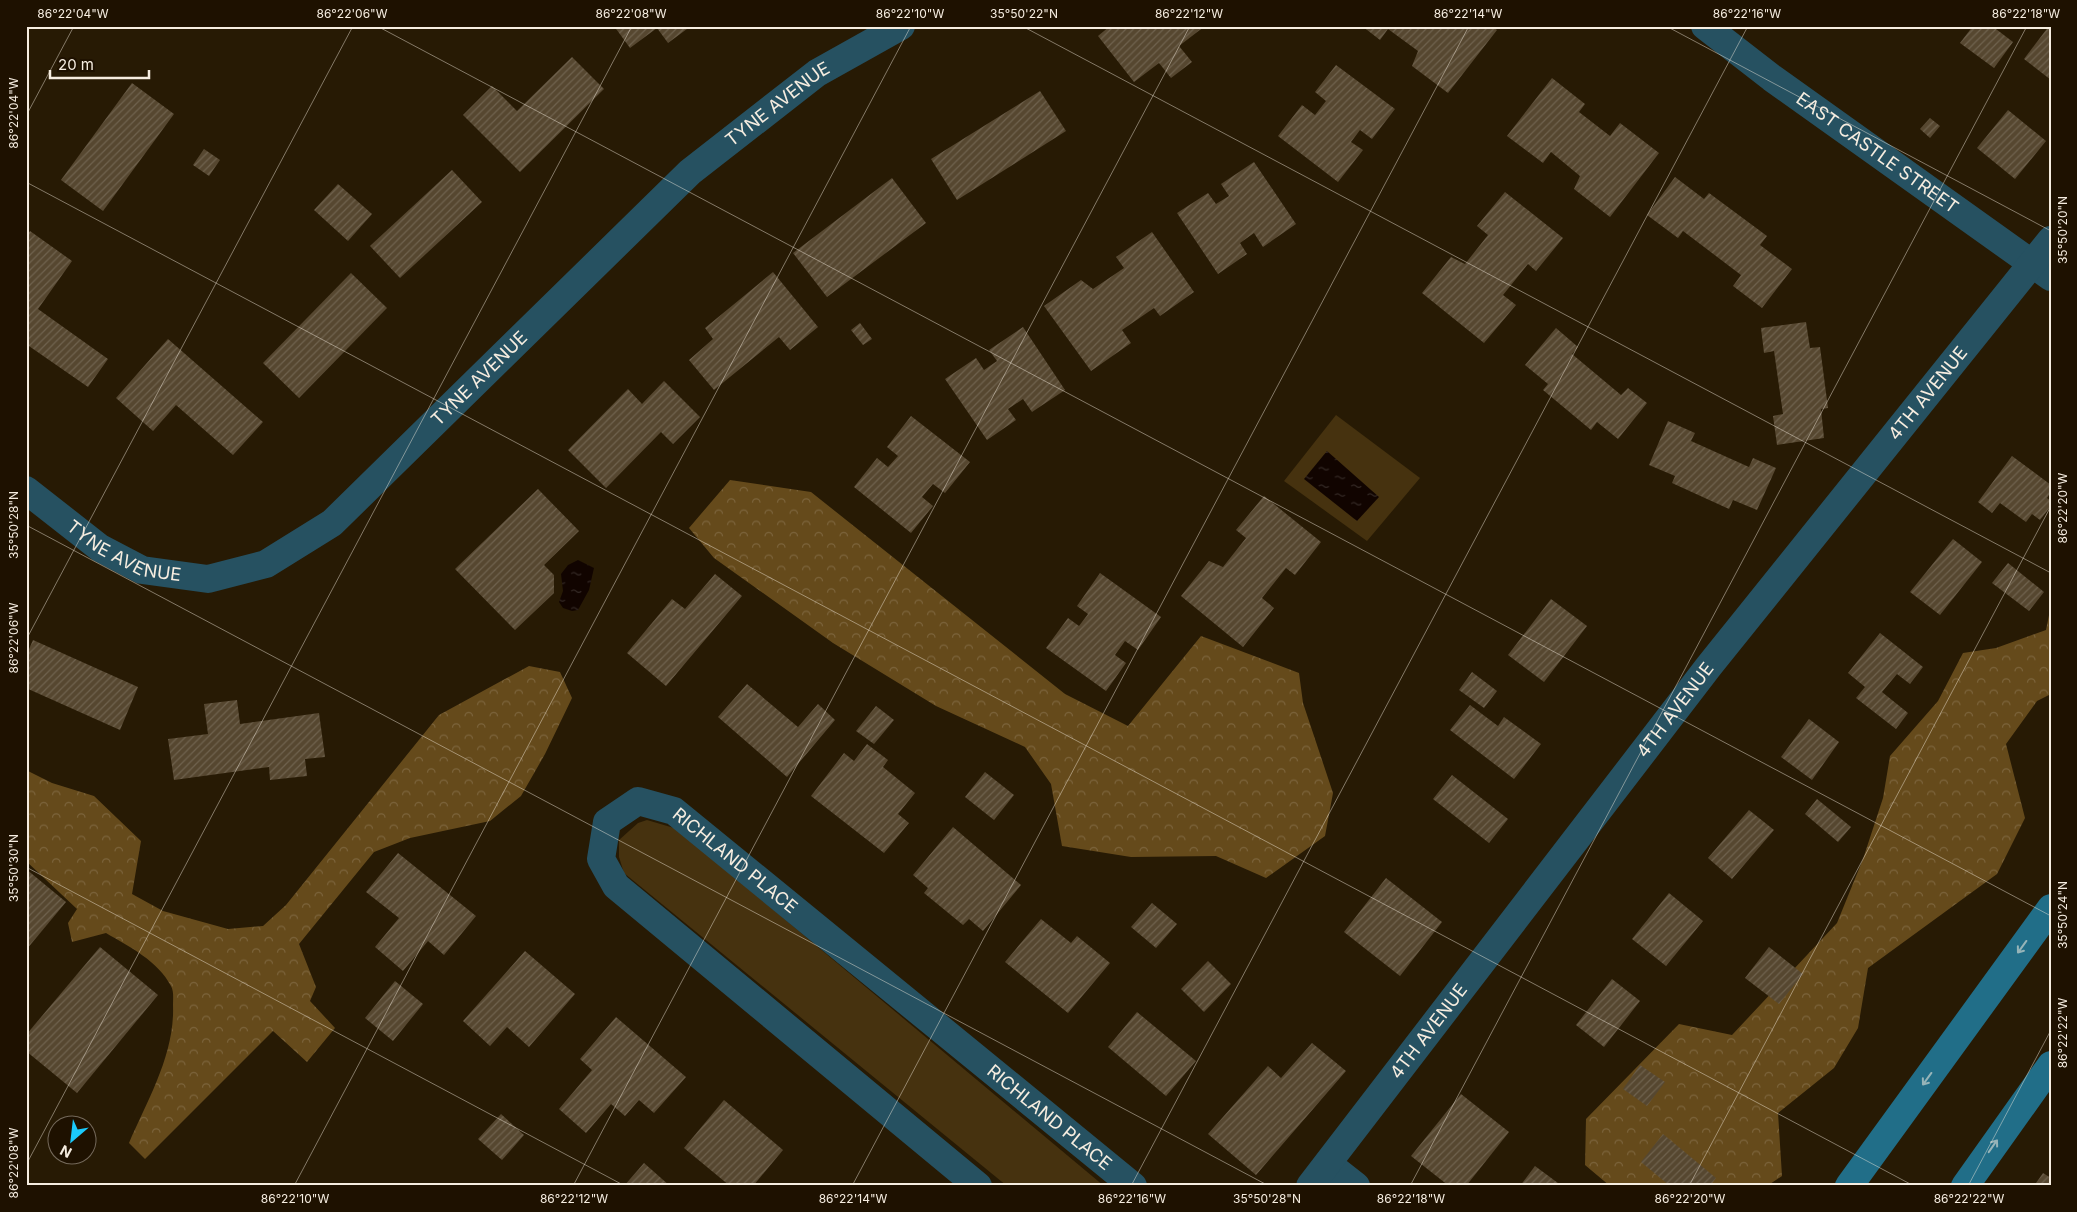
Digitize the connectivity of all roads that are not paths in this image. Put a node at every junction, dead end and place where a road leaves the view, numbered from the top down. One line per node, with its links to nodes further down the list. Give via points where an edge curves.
1 (901, 26): 5 (street, TYNE AVENUE, via 817,73 690,172 332,523 266,564 208,579 142,570 100,548)
2 (1705, 26): 4 (street, EAST CASTLE STREET, via 1772,78)
3 (2051, 240): 4 (street, 4TH AVENUE)
4 (2041, 270): 8 (street, 4TH AVENUE, via 1703,674)
5 (26, 490)
6 (2051, 908): 13 (main road, one-way to 13)
7 (2051, 1065): 14 (main road, one-way to 7)
8 (1328, 1164): 11 (street, 4TH AVENUE); 12 (street)
9 (978, 1186): 10 (street, RICHLAND PLACE, via 616,886 601,859 607,822 638,801 674,811)
10 (1133, 1186)
11 (1310, 1186)
12 (1356, 1186)
13 (1849, 1186)
14 (1965, 1186)

